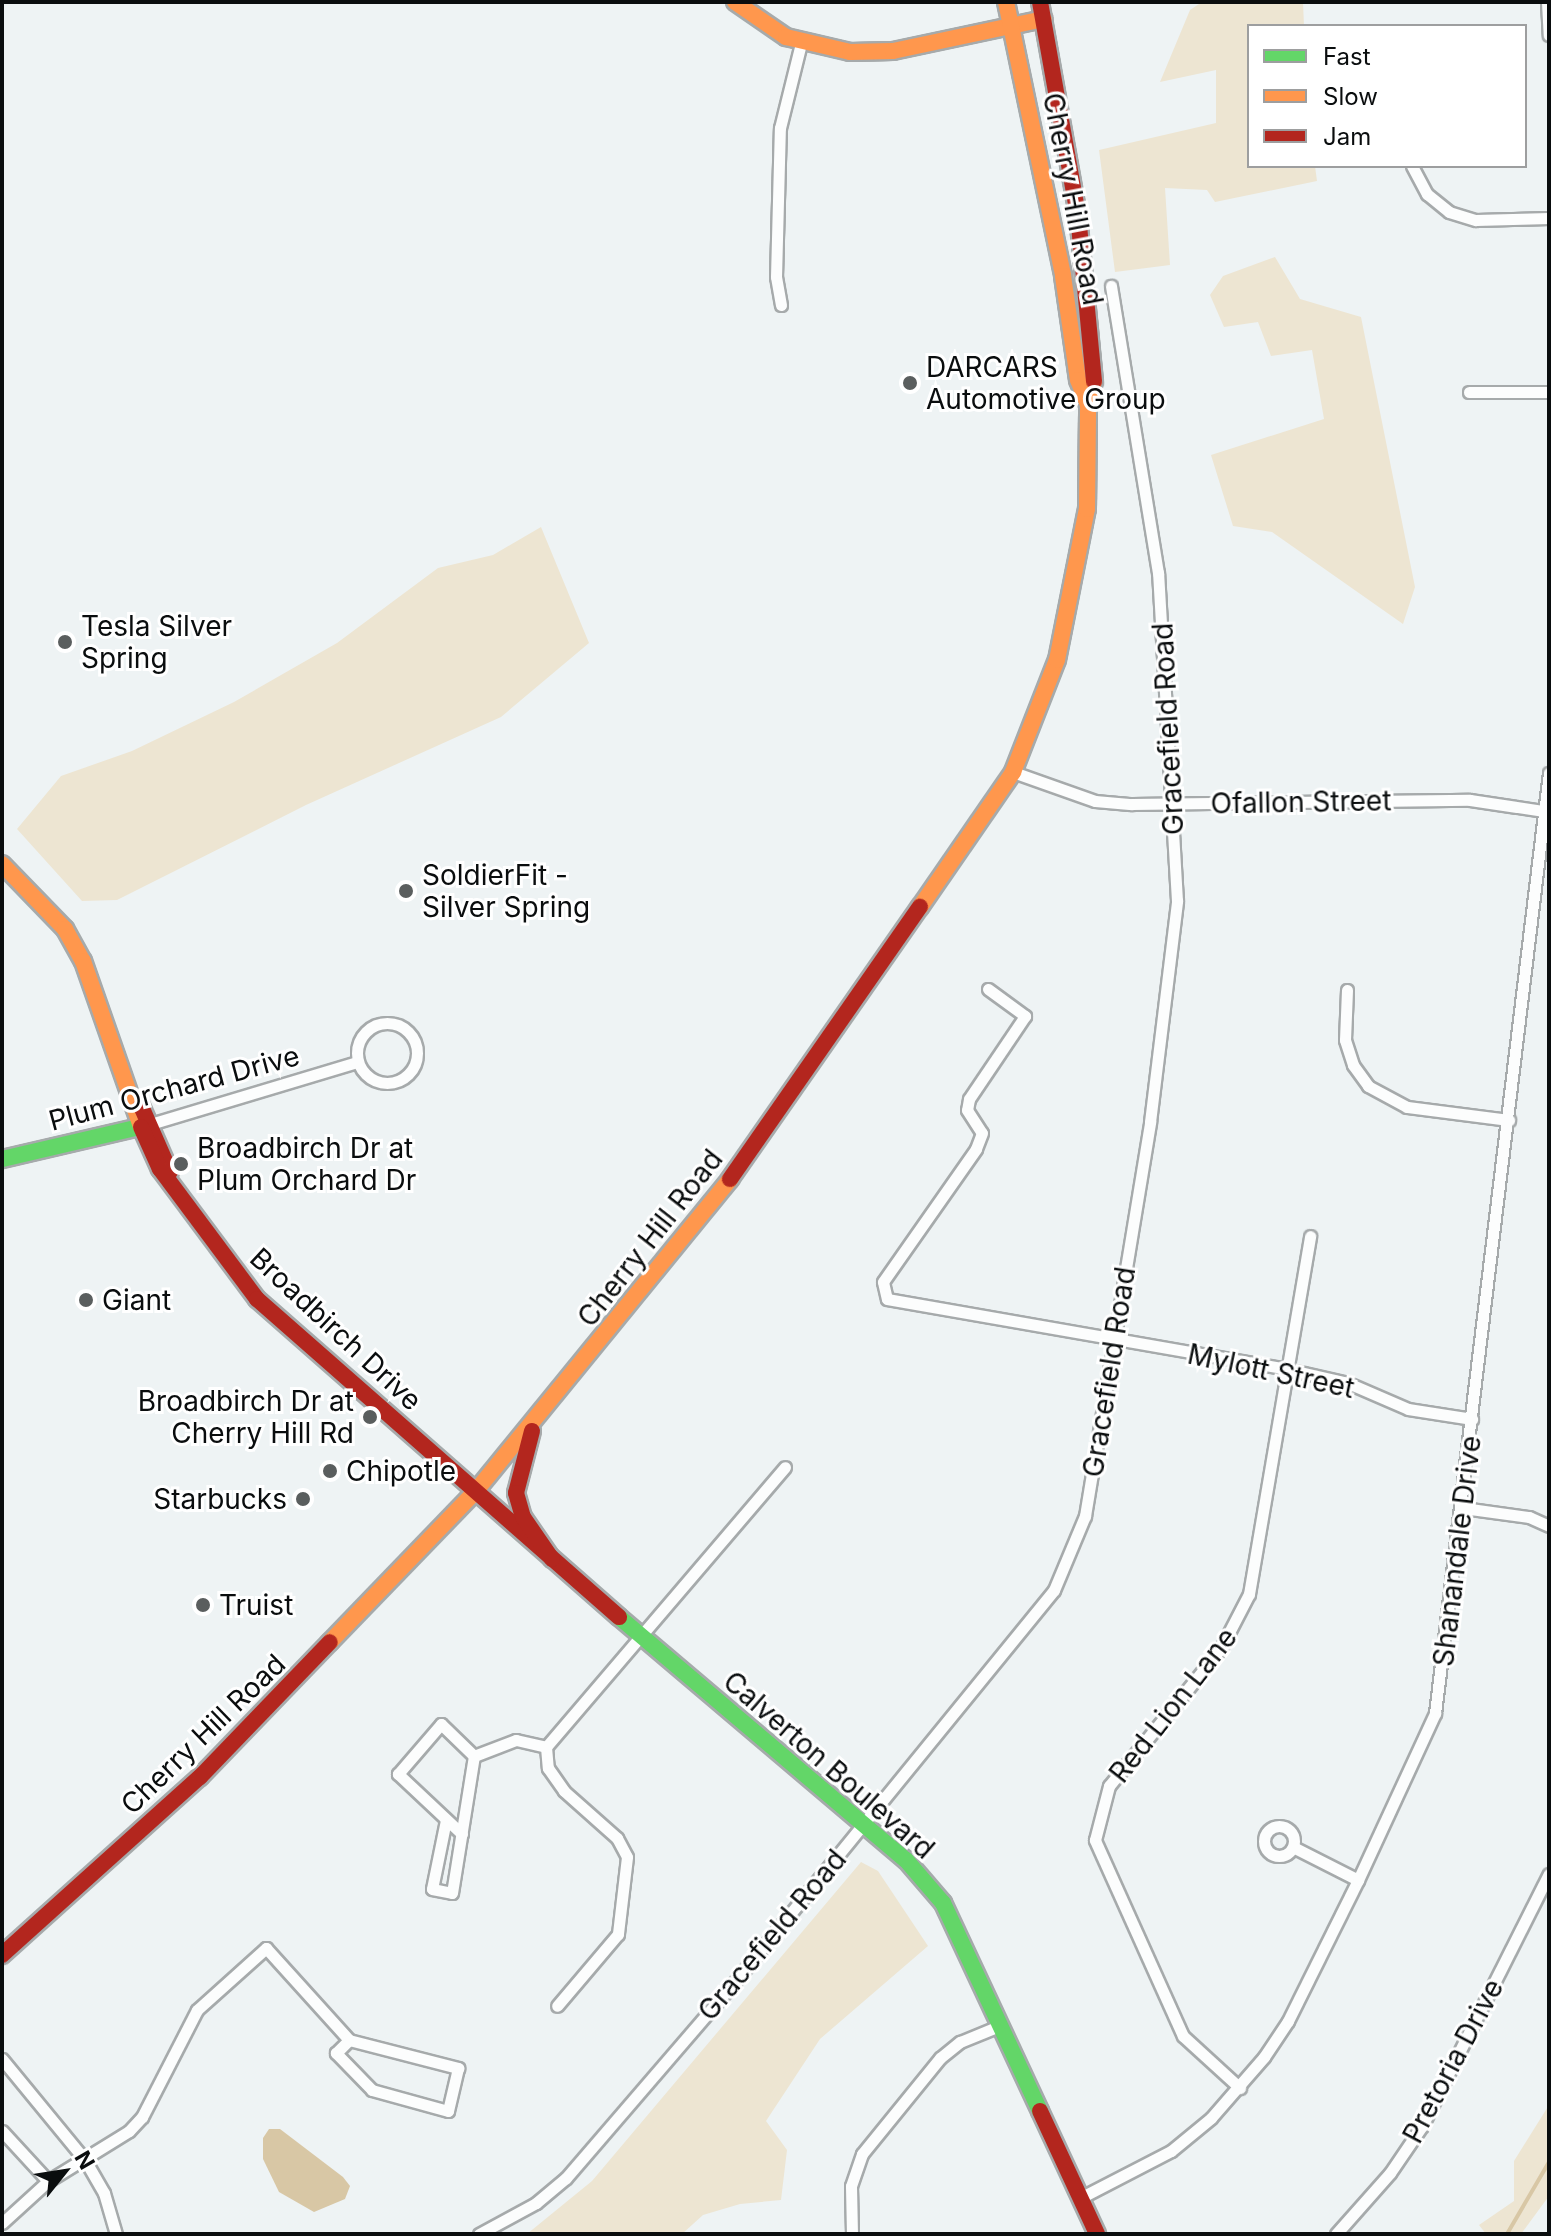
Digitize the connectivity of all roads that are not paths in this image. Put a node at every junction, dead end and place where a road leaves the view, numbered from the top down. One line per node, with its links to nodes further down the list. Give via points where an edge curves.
1 (735, 2): 8 (main road, via 760,23)
2 (1006, 2): 6 (main road, Cherry Hill Road)
3 (1040, 2): 5 (main road, Cherry Hill Road)
4 (1547, 2): 7 (street)
5 (1044, 19): 6 (main road); 15 (main road, Cherry Hill Road, via 1086,276 1095,377)
6 (1011, 26): 8 (main road, via 879,52); 15 (main road, Cherry Hill Road, via 1066,290 1078,380)
7 (1549, 35)
8 (801, 43): 12 (street, via 780,128 776,277)
9 (1413, 168): 10 (street, via 1427,194 1449,212 1476,220)
10 (1549, 218)
11 (1111, 286): 18 (street, Gracefield Road, via 1158,573)
12 (781, 305)
13 (1469, 392): 14 (street)
14 (1549, 392)
15 (1088, 405): 16 (main road, Cherry Hill Road, via 1087,509 1070,605 1057,660)
16 (1013, 772): 18 (street, Ofallon Street, via 1095,801); 31 (main road, Cherry Hill Road, via 958,859 755,1147)
17 (1549, 773): 19 (street, Shanandale Drive)
18 (1173, 804): 19 (street, Ofallon Street, via 1470,800); 28 (street, Gracefield Road, via 1175,947)
19 (1544, 811): 24 (street, Shanandale Drive)
20 (2, 864): 25 (main road, Broadbirch Drive, via 65,929 83,961 117,1063)
21 (988, 989): 28 (street, Mylott Street, via 1025,1016 969,1099 967,1110 982,1133 976,1149 883,1282 887,1299)
22 (1347, 990): 24 (street, via 1345,1040 1353,1065 1368,1086 1407,1107)
23 (358, 1062): 23 (street, via 374,1080 398,1082 416,1064 414,1040 392,1023 372,1027 359,1042); 25 (street, Plum Orchard Drive)
24 (1509, 1120): 30 (street, Shanandale Drive)
25 (145, 1126): 26 (main road, Plum Orchard Drive); 33 (main road, Broadbirch Drive, via 175,1192 257,1299)
26 (2, 1159)
27 (1310, 1236): 29 (street, Red Lion Lane)
28 (1115, 1341): 29 (street, Mylott Street); 41 (street, Gracefield Road, via 1085,1516 1054,1590)
29 (1287, 1369): 30 (street, Mylott Street, via 1348,1383 1408,1409); 51 (street, Red Lion Lane, via 1249,1594 1237,1625 1109,1786 1095,1840 1183,2036)
30 (1472, 1419): 34 (street, Shanandale Drive)
31 (535, 1421): 33 (main road, Cherry Hill Road); 36 (main road, via 516,1493 523,1517)
32 (785, 1467): 37 (street)
33 (475, 1492): 36 (main road, Calverton Boulevard); 46 (main road, Cherry Hill Road, via 200,1777)
34 (1463, 1508): 35 (street, via 1529,1517); 45 (street, Shanandale Drive, via 1435,1713)
35 (1549, 1526)
36 (552, 1559): 37 (main road, Calverton Boulevard)
37 (640, 1635): 38 (street); 41 (main road, Calverton Boulevard)
38 (546, 1747): 39 (street, via 504,1742); 47 (street, via 548,1768 564,1791 617,1838 627,1857 618,1934)
39 (474, 1756): 40 (street, via 441,1724 398,1774); 42 (street)
40 (446, 1820): 42 (street); 42 (street, via 432,1889 452,1893)
41 (864, 1824): 48 (main road, Calverton Boulevard, via 906,1860 943,1903); 58 (street, Gracefield Road, via 566,2178 536,2203)
42 (462, 1834)
43 (1293, 1847): 45 (street)
44 (1549, 1874): 61 (street, Pretoria Drive, via 1422,2126 1390,2173)
45 (1358, 1880): 51 (street, Shanandale Drive, via 1288,2021)
46 (2, 1955)
47 (557, 2006)
48 (999, 2026): 55 (main road, Calverton Boulevard); 59 (street, via 960,2042 940,2058 862,2154 851,2186)
49 (349, 2040): 49 (street, via 458,2068 448,2111 372,2090 336,2053); 53 (street, via 266,1948 197,2010 142,2117)
50 (2, 2059): 53 (street)
51 (1240, 2088): 55 (street, Shanandale Drive, via 1171,2151)
52 (2, 2131): 54 (street)
53 (85, 2160): 54 (street); 57 (street, via 104,2193)
54 (48, 2181): 56 (street)
55 (1080, 2198): 60 (main road, Calverton Boulevard)
56 (2, 2223)
57 (116, 2234)
58 (479, 2234)
59 (852, 2234)
60 (1097, 2234)
61 (1336, 2234)

